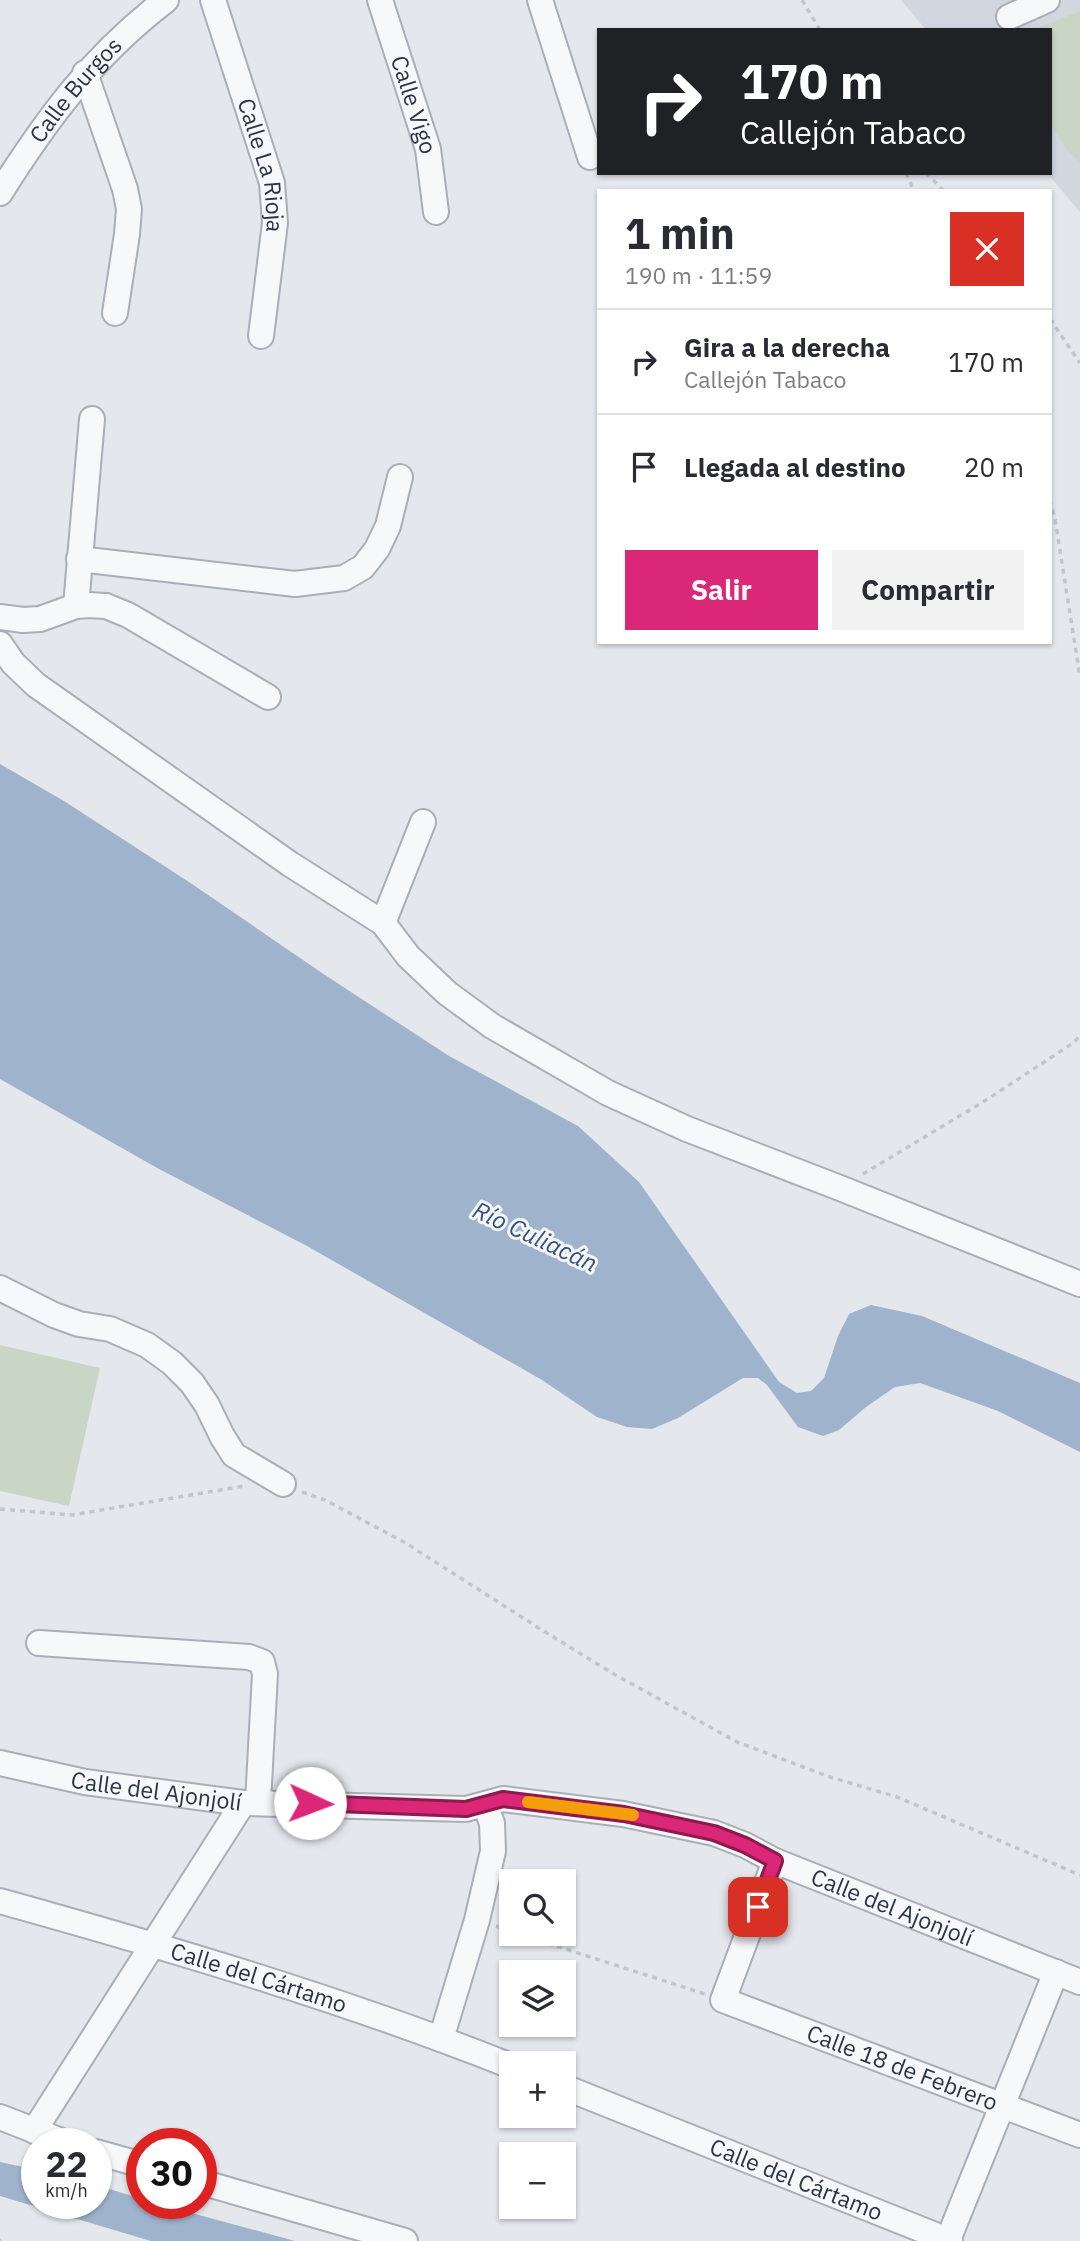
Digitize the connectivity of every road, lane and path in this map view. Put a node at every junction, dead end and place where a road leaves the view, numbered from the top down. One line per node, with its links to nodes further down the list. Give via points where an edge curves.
1 (213, 0): 17 (street, Calle La Rioja, via 272,183 275,223)
2 (380, 0): 14 (street, Calle Vigo, via 428,149)
3 (540, 0): 10 (street)
4 (802, 0): 8 (path)
5 (1047, 0): 7 (street)
6 (163, 1): 9 (street, Calle Burgos)
7 (1009, 17)
8 (819, 28)
9 (85, 73): 13 (street, Calle Burgos); 15 (street, via 129,209)
10 (590, 157)
11 (928, 175): 12 (path)
12 (942, 189)
13 (0, 193)
14 (436, 212)
15 (115, 313)
16 (1052, 322): 18 (path)
17 (261, 336)
18 (1080, 363)
19 (92, 419): 22 (street)
20 (400, 477): 22 (street, via 377,549 363,567 344,578 295,584)
21 (1052, 508): 26 (path)
22 (79, 559): 23 (street)
23 (76, 606): 24 (street, via 40,619); 27 (street, via 106,606 128,615)
24 (0, 617)
25 (0, 645): 29 (street, via 36,685 290,864)
26 (1080, 677)
27 (268, 697)
28 (423, 822): 29 (street)
29 (383, 923): 31 (street, via 408,956 447,993 492,1026 619,1098)
30 (1080, 1036): 31 (path, via 991,1097)
31 (840, 1188): 32 (street)
32 (1080, 1284)
33 (0, 1288): 34 (street, via 54,1315 110,1329 148,1345 191,1383 234,1455)
34 (283, 1485): 42 (path, via 325,1500 404,1542 565,1644 737,1742 897,1797)
35 (250, 1486): 36 (path, via 72,1515)
36 (0, 1509)
37 (40, 1643): 39 (street, via 249,1657 262,1662 265,1674)
38 (0, 1763): 39 (street, Calle del Ajonjolí, via 85,1782)
39 (251, 1802): 40 (street, Calle del Ajonjolí, via 466,1809); 44 (street)
40 (485, 1805): 41 (street, Calle del Ajonjolí, via 503,1799 624,1814 714,1833); 49 (street, via 492,1823 492,1851 477,1920)
41 (775, 1861): 46 (street, Calle del Ajonjolí); 48 (street)
42 (1080, 1875)
43 (0, 1901): 44 (street, Calle del Cártamo)
44 (152, 1943): 49 (street, Calle del Cártamo); 55 (street)
45 (556, 1946): 48 (path)
46 (1056, 1972): 47 (street, Calle del Ajonjolí); 52 (street)
47 (1080, 1982)
48 (723, 2000): 52 (street, Calle 18 de Febrero)
49 (441, 2039): 50 (street, Calle del Cártamo)
50 (499, 2062)
51 (576, 2092): 59 (street, Calle del Cártamo)
52 (1002, 2106): 56 (street, Calle 18 de Febrero); 59 (street)
53 (0, 2118): 54 (street)
54 (26, 2128)
55 (36, 2128)
56 (1080, 2136)
57 (217, 2187): 58 (street)
58 (405, 2241)
59 (949, 2241)

